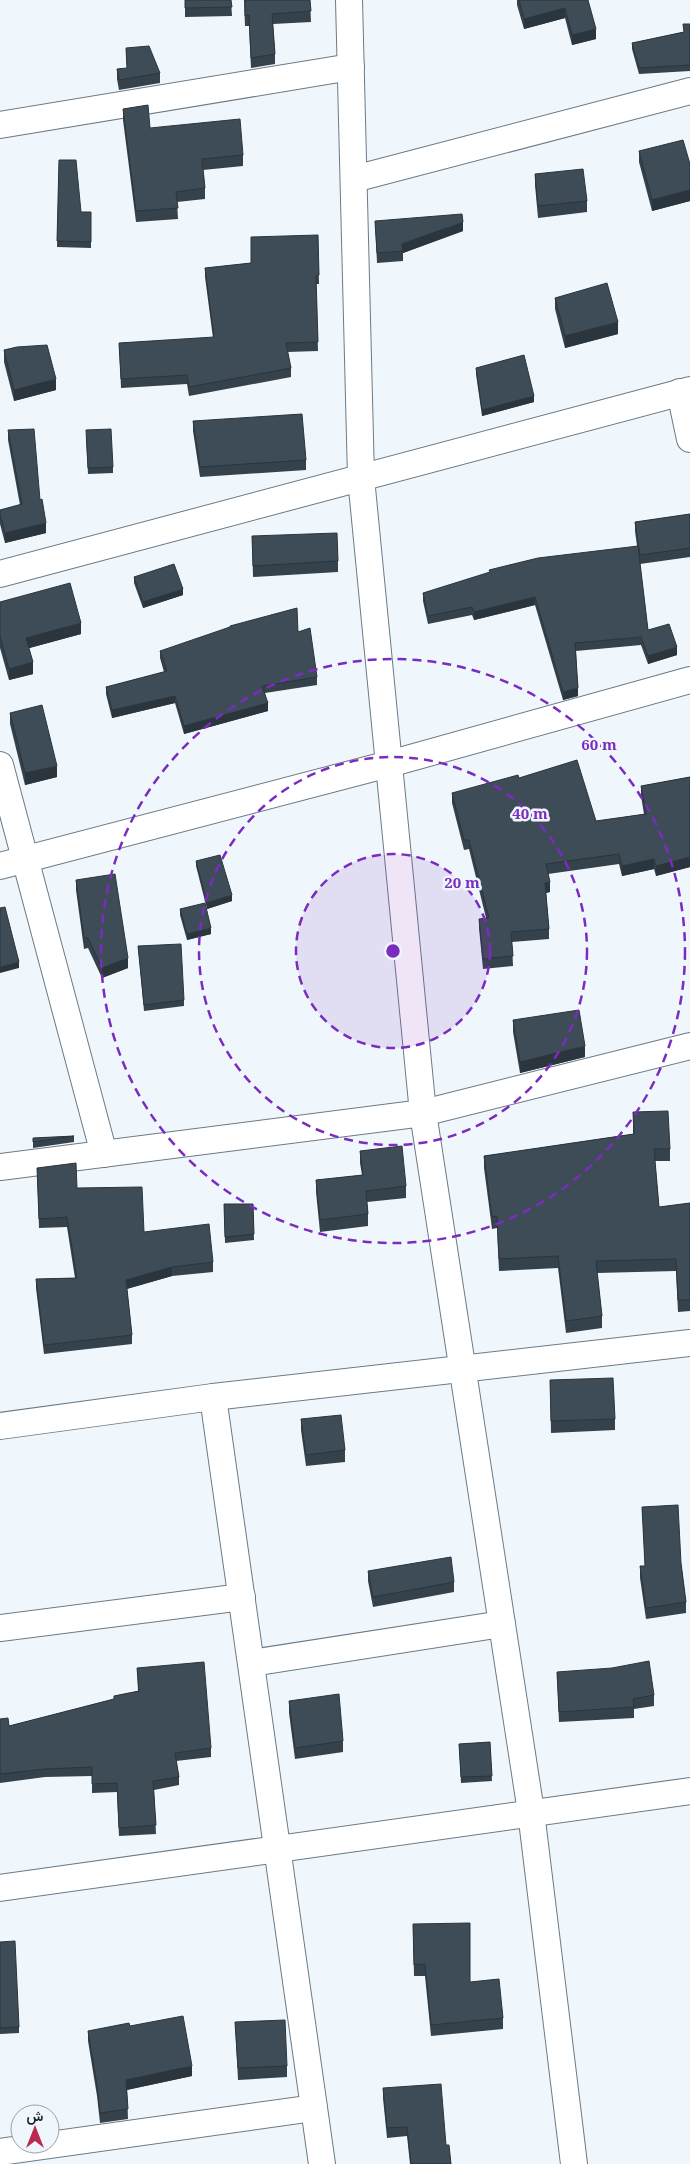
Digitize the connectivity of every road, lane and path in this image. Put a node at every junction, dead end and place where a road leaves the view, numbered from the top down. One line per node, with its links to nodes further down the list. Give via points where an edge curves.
1 (349, 0): 2 (street)
2 (351, 66): 4 (street); 5 (street)
3 (690, 91): 5 (street)
4 (0, 125)
5 (354, 180): 8 (street)
6 (685, 391): 7 (street); 8 (street)
7 (690, 439)
8 (362, 478): 9 (street); 11 (street)
9 (0, 574)
10 (690, 680): 11 (street)
11 (389, 764): 13 (street); 16 (street)
12 (0, 766): 13 (street)
13 (25, 859): 14 (street); 17 (street)
14 (0, 866)
15 (690, 1046): 16 (street)
16 (423, 1113): 17 (street); 20 (street)
17 (104, 1154): 18 (street)
18 (0, 1166)
19 (690, 1343): 20 (street)
20 (463, 1370): 21 (street); 24 (street)
21 (213, 1397): 22 (street); 23 (street)
22 (0, 1426)
23 (242, 1596): 25 (street); 26 (street)
24 (502, 1624): 26 (street); 28 (street)
25 (0, 1628)
26 (251, 1663): 29 (street)
27 (690, 1791): 28 (street)
28 (531, 1812): 29 (street); 34 (street)
29 (278, 1848): 30 (street); 31 (street)
30 (0, 1888)
31 (314, 2108): 32 (street); 33 (street)
32 (10, 2156)
33 (322, 2164)
34 (574, 2164)

